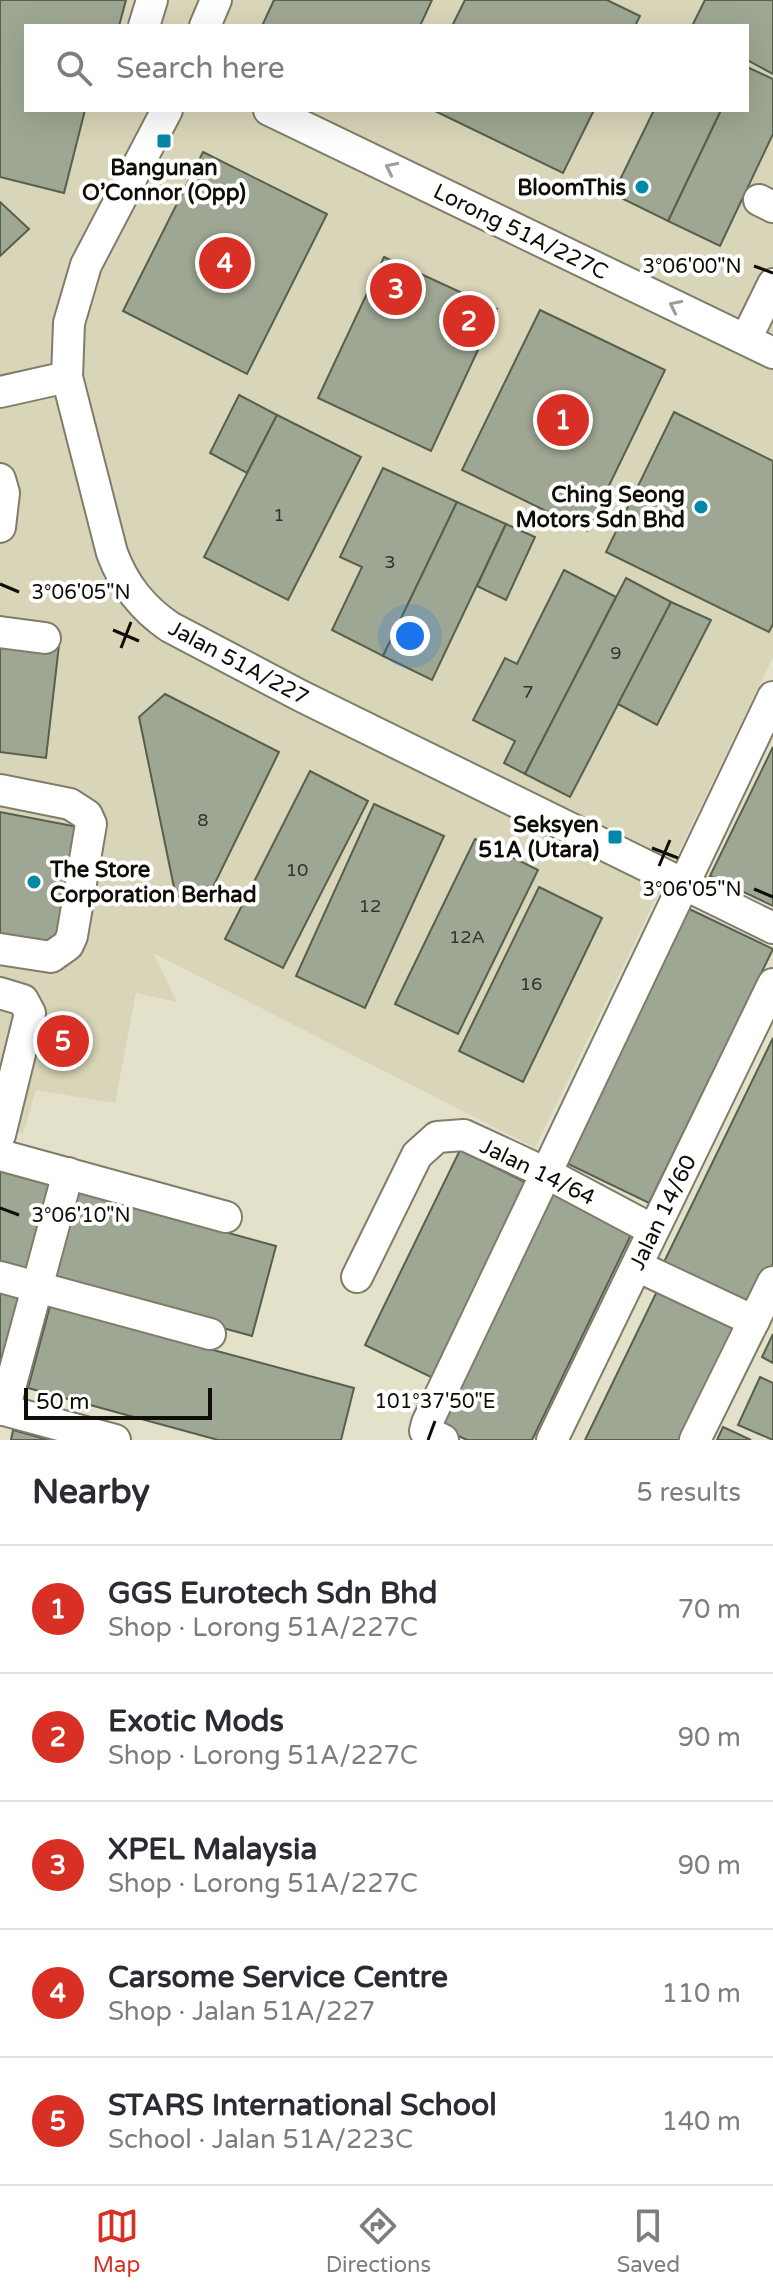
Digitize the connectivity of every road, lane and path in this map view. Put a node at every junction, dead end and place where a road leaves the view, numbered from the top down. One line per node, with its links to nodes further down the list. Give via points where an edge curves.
1 (152, 0): 3 (street)
2 (216, 0): 4 (street)
3 (145, 24)
4 (206, 24)
5 (166, 112): 10 (street, Jalan 51A/227, via 86,265 69,323)
6 (273, 112): 8 (street, Lorong 51A/227C, one-way to 6)
7 (773, 284): 8 (street)
8 (746, 339): 9 (street, Lorong 51A/227C)
9 (773, 353)
10 (67, 377): 11 (street); 18 (street, Jalan 51A/227, via 112,553 122,579 156,618)
11 (0, 392)
12 (0, 479): 13 (street)
13 (0, 527)
14 (0, 632): 15 (street)
15 (45, 638)
16 (773, 697): 18 (street)
17 (0, 790): 20 (street, via 70,804 91,824 68,945 51,957)
18 (684, 885): 19 (street, Jalan 51A/227); 27 (street)
19 (773, 928)
20 (0, 949)
21 (773, 984): 29 (street, Jalan 14/60)
22 (0, 993): 23 (street, via 23,1000 30,1013)
23 (4, 1104): 24 (street)
24 (0, 1135)
25 (0, 1155): 26 (street)
26 (68, 1173): 28 (street); 34 (street)
27 (546, 1173): 29 (street, Jalan 14/64); 32 (street, Jalan 14/64, via 464,1135 437,1137 417,1155); 39 (street, via 427,1423 425,1431)
28 (226, 1217)
29 (653, 1230): 30 (street, Jalan 14/60)
30 (637, 1266): 35 (street); 40 (street, Jalan 14/60)
31 (0, 1277): 34 (street)
32 (357, 1277)
33 (773, 1282): 35 (street)
34 (37, 1287): 36 (street); 37 (street)
35 (754, 1321): 41 (street)
36 (210, 1334)
37 (2, 1409): 38 (street)
38 (115, 1440)
39 (443, 1440)
40 (552, 1440)
41 (695, 1440)

